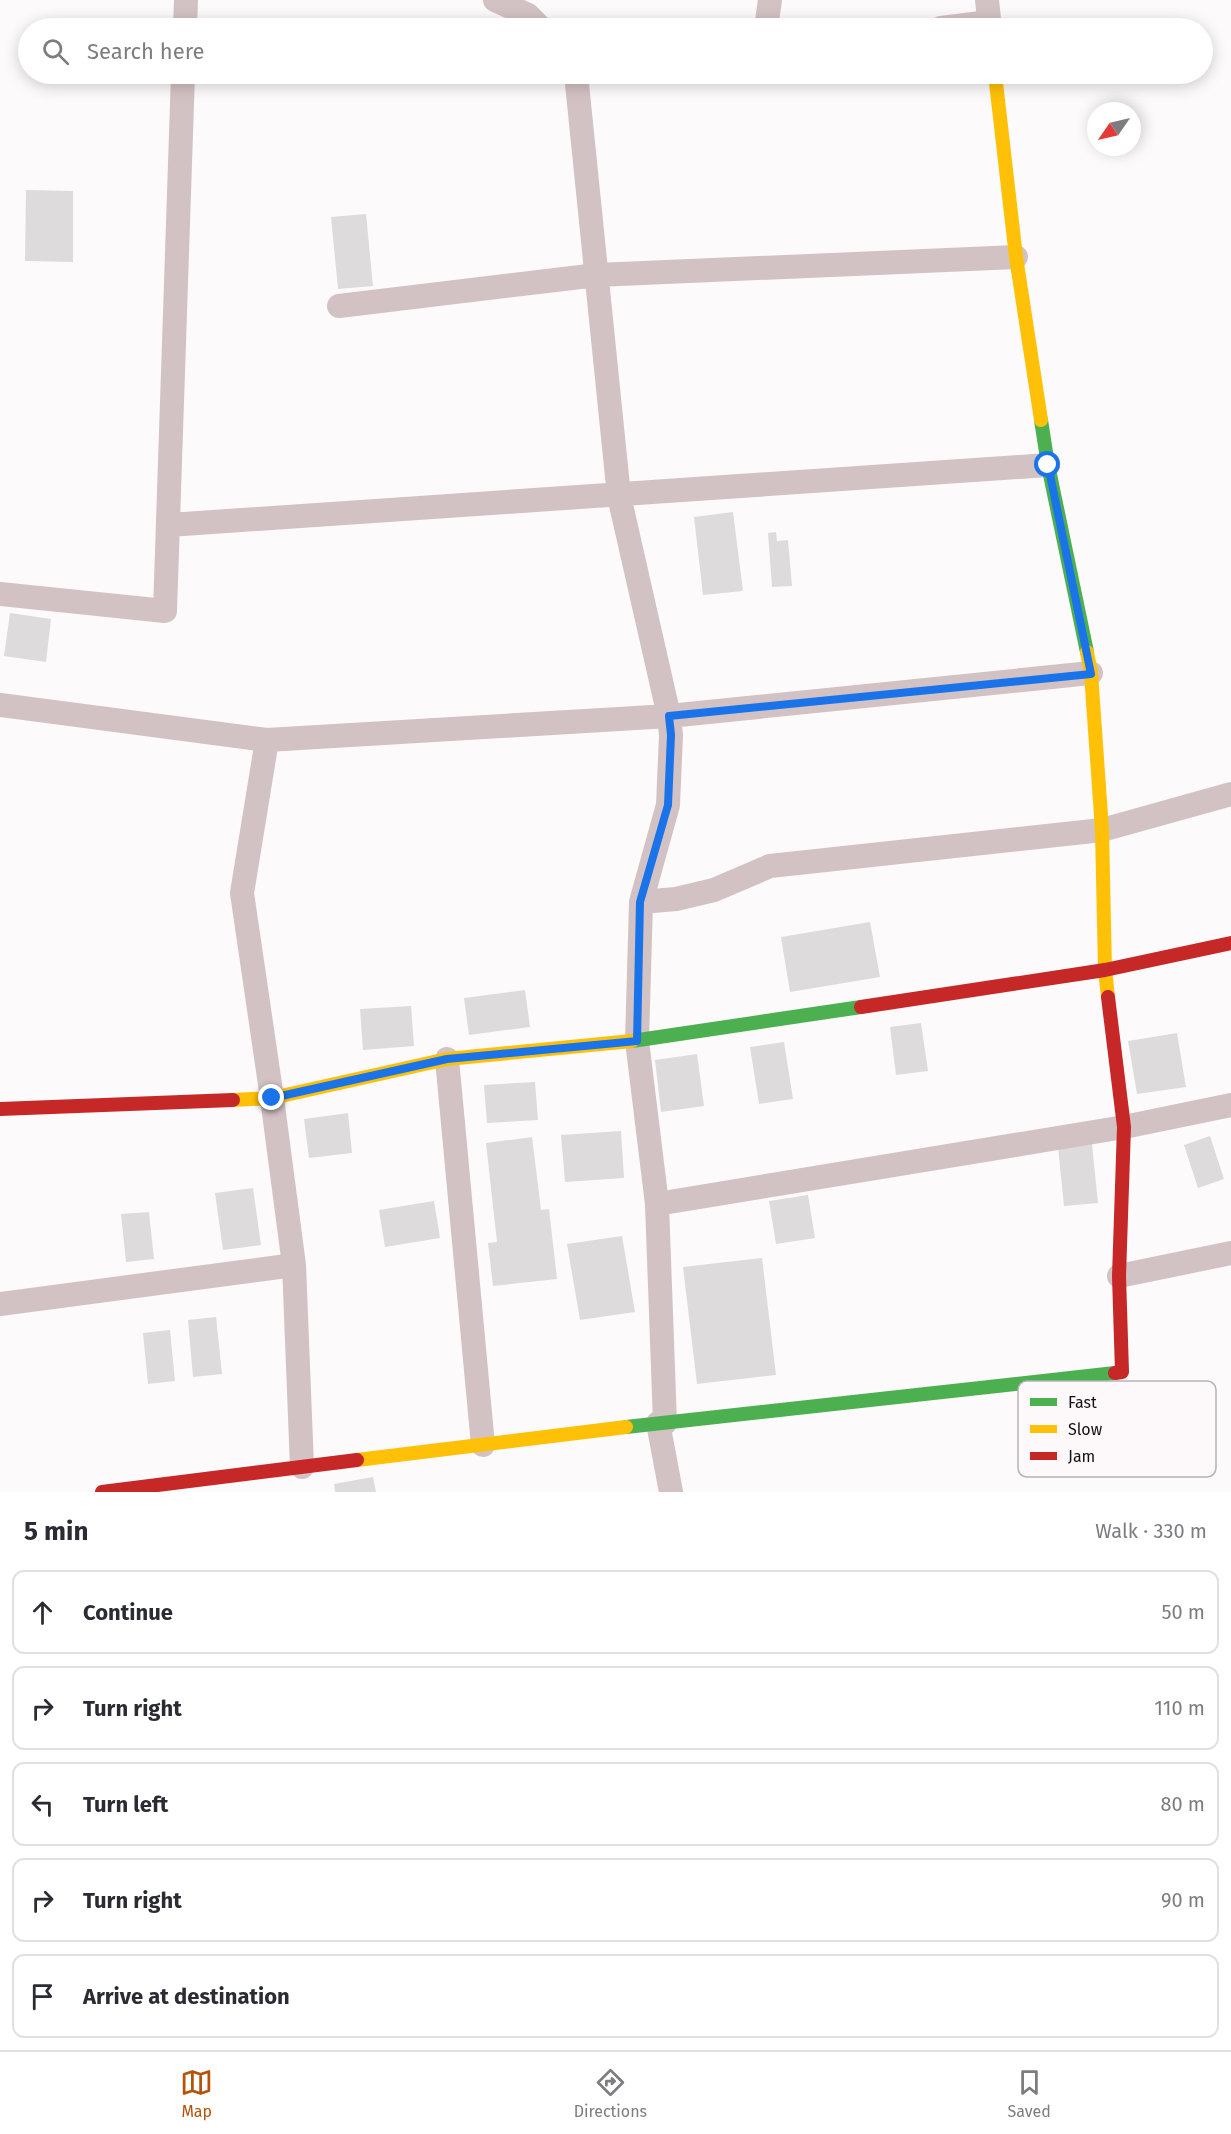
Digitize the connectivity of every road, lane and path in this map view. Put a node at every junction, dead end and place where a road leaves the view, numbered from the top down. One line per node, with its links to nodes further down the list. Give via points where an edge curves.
1 (186, 0): 4 (street)
2 (495, 0): 5 (street)
3 (770, 0): 6 (street)
4 (185, 18)
5 (531, 18)
6 (767, 18)
7 (183, 84): 15 (street)
8 (577, 84): 11 (street)
9 (996, 84): 10 (street)
10 (1016, 257): 11 (street); 13 (street)
11 (597, 275): 12 (street); 14 (street)
12 (339, 306)
13 (1048, 465): 14 (street); 17 (street)
14 (619, 496): 15 (street); 19 (street)
15 (169, 525): 16 (street, via 165,611)
16 (0, 594)
17 (1091, 674): 19 (street); 22 (street)
18 (0, 705): 20 (street)
19 (669, 716): 20 (street); 23 (street, via 668,805)
20 (267, 740): 28 (street, via 242,893)
21 (1231, 794): 22 (street)
22 (1102, 830): 23 (street, via 770,866 714,890); 25 (street)
23 (640, 902): 26 (street)
24 (1231, 943): 25 (street)
25 (1105, 970): 26 (street); 31 (street)
26 (637, 1041): 27 (street); 32 (street)
27 (447, 1059): 28 (street); 40 (street)
28 (272, 1098): 30 (street); 34 (street)
29 (1231, 1105): 31 (street)
30 (0, 1109)
31 (1124, 1127): 32 (street); 35 (street)
32 (657, 1204): 39 (street)
33 (1231, 1253): 35 (street)
34 (294, 1265): 36 (street); 41 (street)
35 (1119, 1276): 37 (street, via 1122,1372)
36 (0, 1304)
37 (1041, 1381)
38 (1018, 1384): 39 (street)
39 (662, 1423): 40 (street); 44 (street)
40 (483, 1445): 41 (street)
41 (302, 1467): 42 (street)
42 (256, 1483): 43 (street)
43 (102, 1492)
44 (671, 1492)

